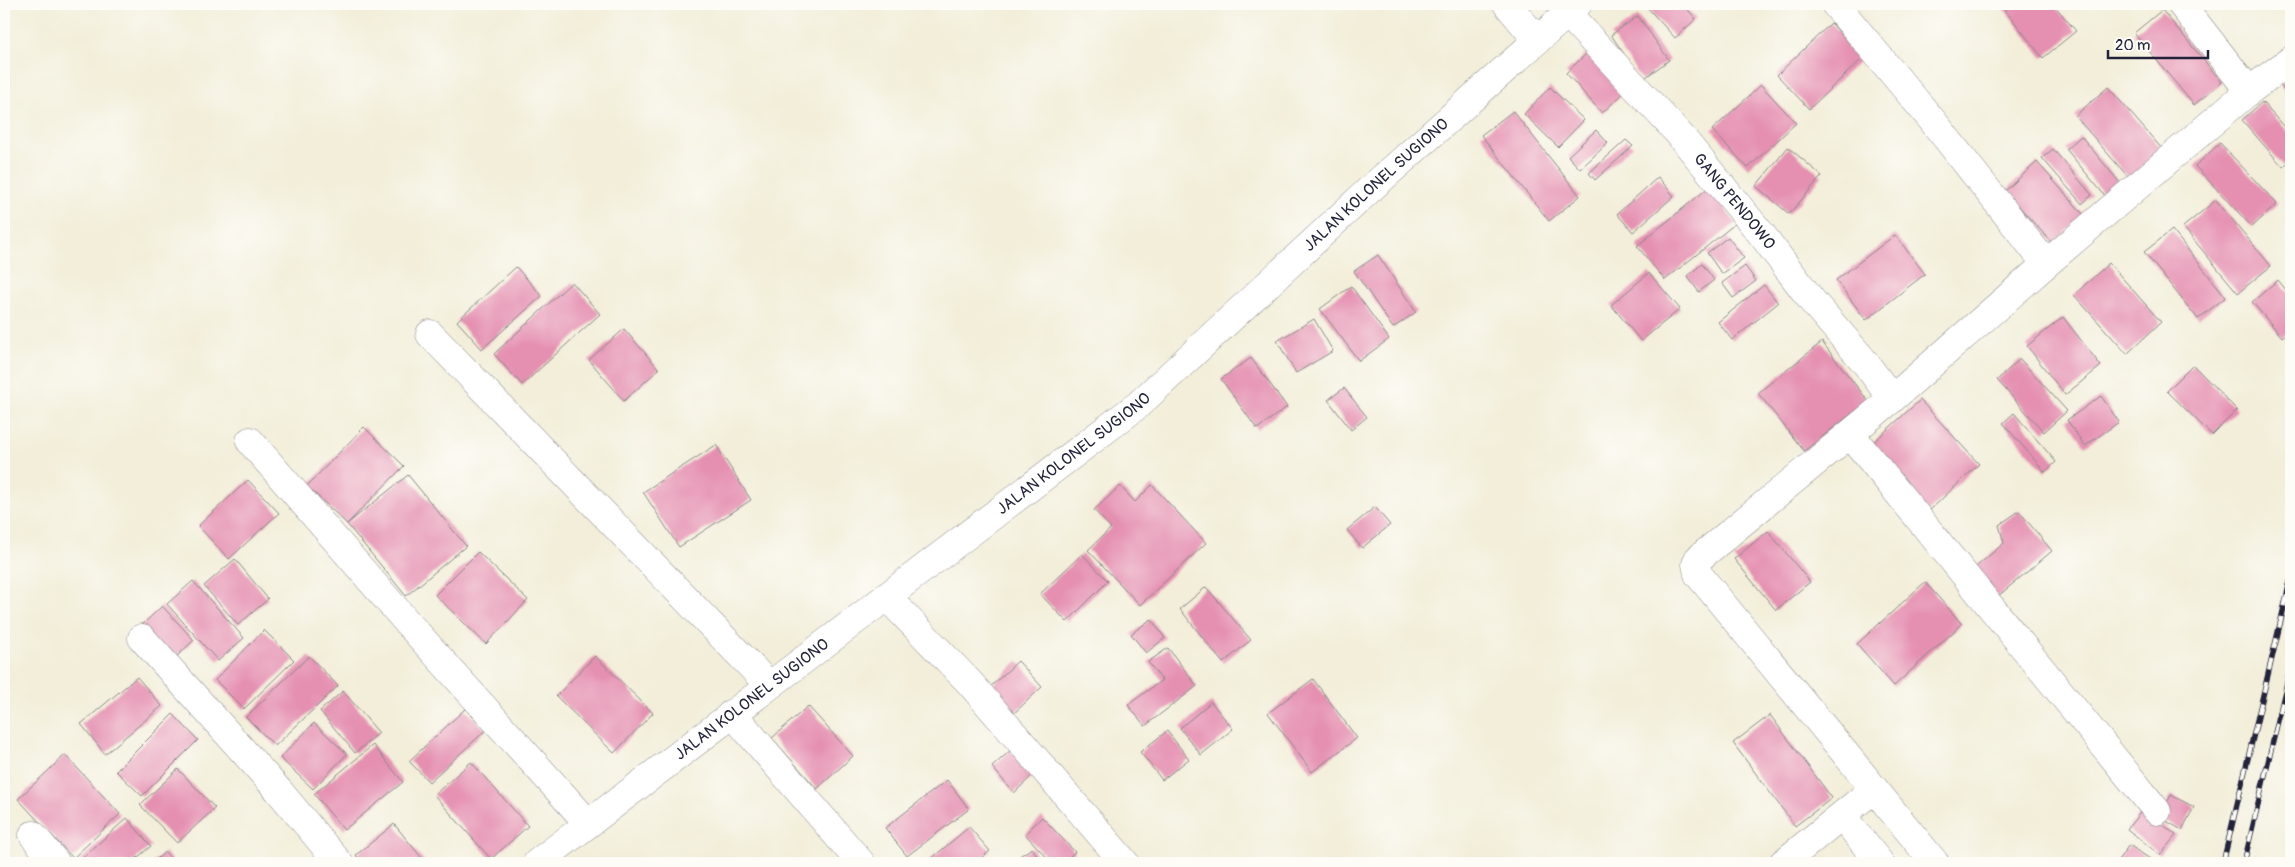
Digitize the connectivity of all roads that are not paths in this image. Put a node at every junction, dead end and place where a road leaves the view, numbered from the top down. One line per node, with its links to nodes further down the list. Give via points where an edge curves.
1 (1507, 4): 5 (street)
2 (1835, 4): 8 (street)
3 (2181, 4): 7 (street)
4 (1572, 9): 5 (street, JALAN KOLONEL SUGIONO); 10 (street, GANG PENDOWO, via 1696,154)
5 (1538, 40): 13 (street, JALAN KOLONEL SUGIONO, via 1368,190 1138,405)
6 (2291, 60): 7 (street)
7 (2249, 92): 8 (street)
8 (2046, 264): 10 (street)
9 (430, 334): 15 (street)
10 (1892, 399): 11 (street)
11 (1850, 434): 17 (street, via 1701,554 1696,569); 18 (street)
12 (250, 441): 20 (street)
13 (887, 597): 15 (street, JALAN KOLONEL SUGIONO); 26 (street, via 970,683)
14 (142, 638): 23 (street)
15 (769, 685): 16 (street, JALAN KOLONEL SUGIONO)
16 (732, 713): 20 (street, JALAN KOLONEL SUGIONO); 25 (street)
17 (1874, 789): 19 (street); 29 (street)
18 (2157, 811)
19 (1842, 816): 27 (street); 28 (street)
20 (588, 823): 24 (street, JALAN KOLONEL SUGIONO)
21 (33, 835): 22 (street)
22 (56, 863)
23 (339, 863)
24 (537, 863)
25 (861, 863)
26 (1125, 863)
27 (1784, 863)
28 (1880, 863)
29 (1935, 863)

